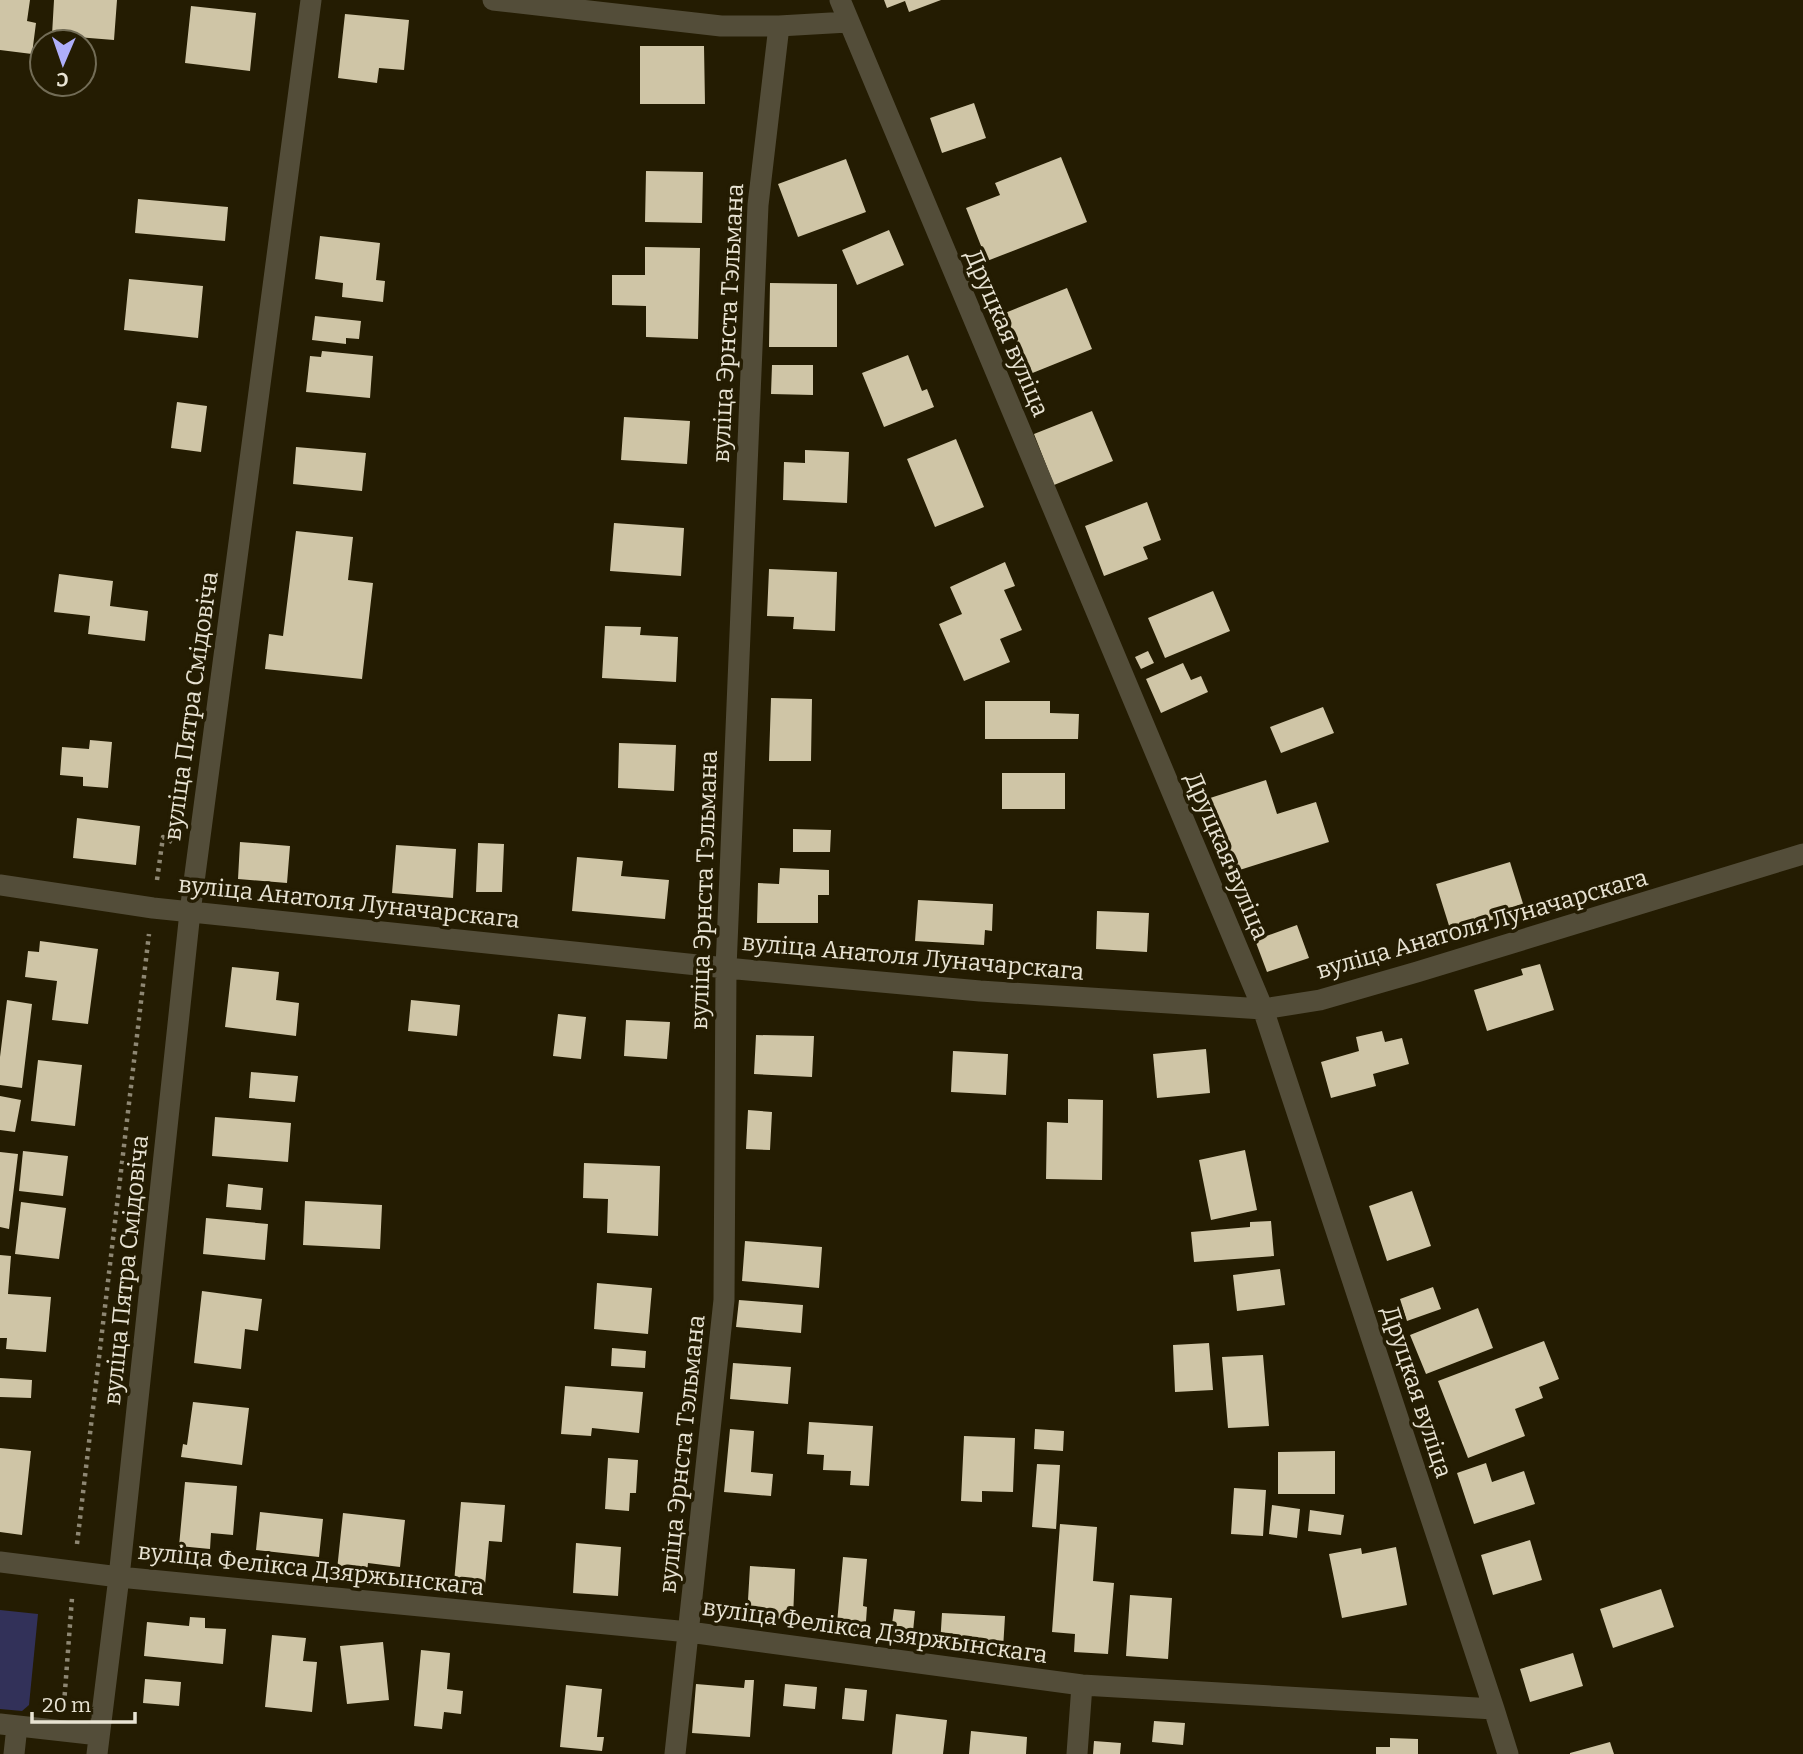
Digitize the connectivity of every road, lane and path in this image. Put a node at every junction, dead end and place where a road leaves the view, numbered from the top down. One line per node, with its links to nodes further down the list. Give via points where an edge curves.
1 (311, 0): 10 (street, вуліца Пятра Смідовіча)
2 (494, 0): 5 (street, via 709,25)
3 (839, 0): 4 (street, Друцкая вуліца)
4 (848, 22): 5 (street); 13 (street, Друцкая вуліца)
5 (779, 26): 12 (street, вуліца Эрнста Тэльмана, via 758,205)
6 (163, 837): 8 (path)
7 (1803, 854): 13 (street, вуліца Анатоля Луначарскага, via 1320,1000)
8 (158, 873)
9 (0, 885): 10 (street, вуліца Анатоля Луначарскага)
10 (190, 912): 12 (street, вуліца Анатоля Луначарскага); 16 (street, вуліца Пятра Смідовіча)
11 (146, 951): 14 (path)
12 (726, 968): 13 (street, вуліца Анатоля Луначарскага, via 980,991); 18 (street, вуліца Эрнста Тэльмана, via 724,1300)
13 (1263, 1009): 20 (street, Друцкая вуліца)
14 (78, 1542)
15 (0, 1562): 16 (street, вуліца Фелікса Дзяржынскага)
16 (119, 1577): 18 (street, вуліца Фелікса Дзяржынскага); 23 (street, вуліца Пятра Смідовіча)
17 (72, 1605): 22 (path)
18 (689, 1632): 19 (street, вуліца Фелікса Дзяржынскага); 25 (street, вуліца Эрнста Тэльмана)
19 (1082, 1685): 20 (street, вуліца Фелікса Дзяржынскага); 26 (street)
20 (1494, 1709): 27 (street, Друцкая вуліца)
21 (8, 1725): 22 (street); 24 (street)
22 (62, 1732): 23 (street)
23 (98, 1745)
24 (14, 1754)
25 (675, 1754)
26 (1077, 1754)
27 (1508, 1754)

